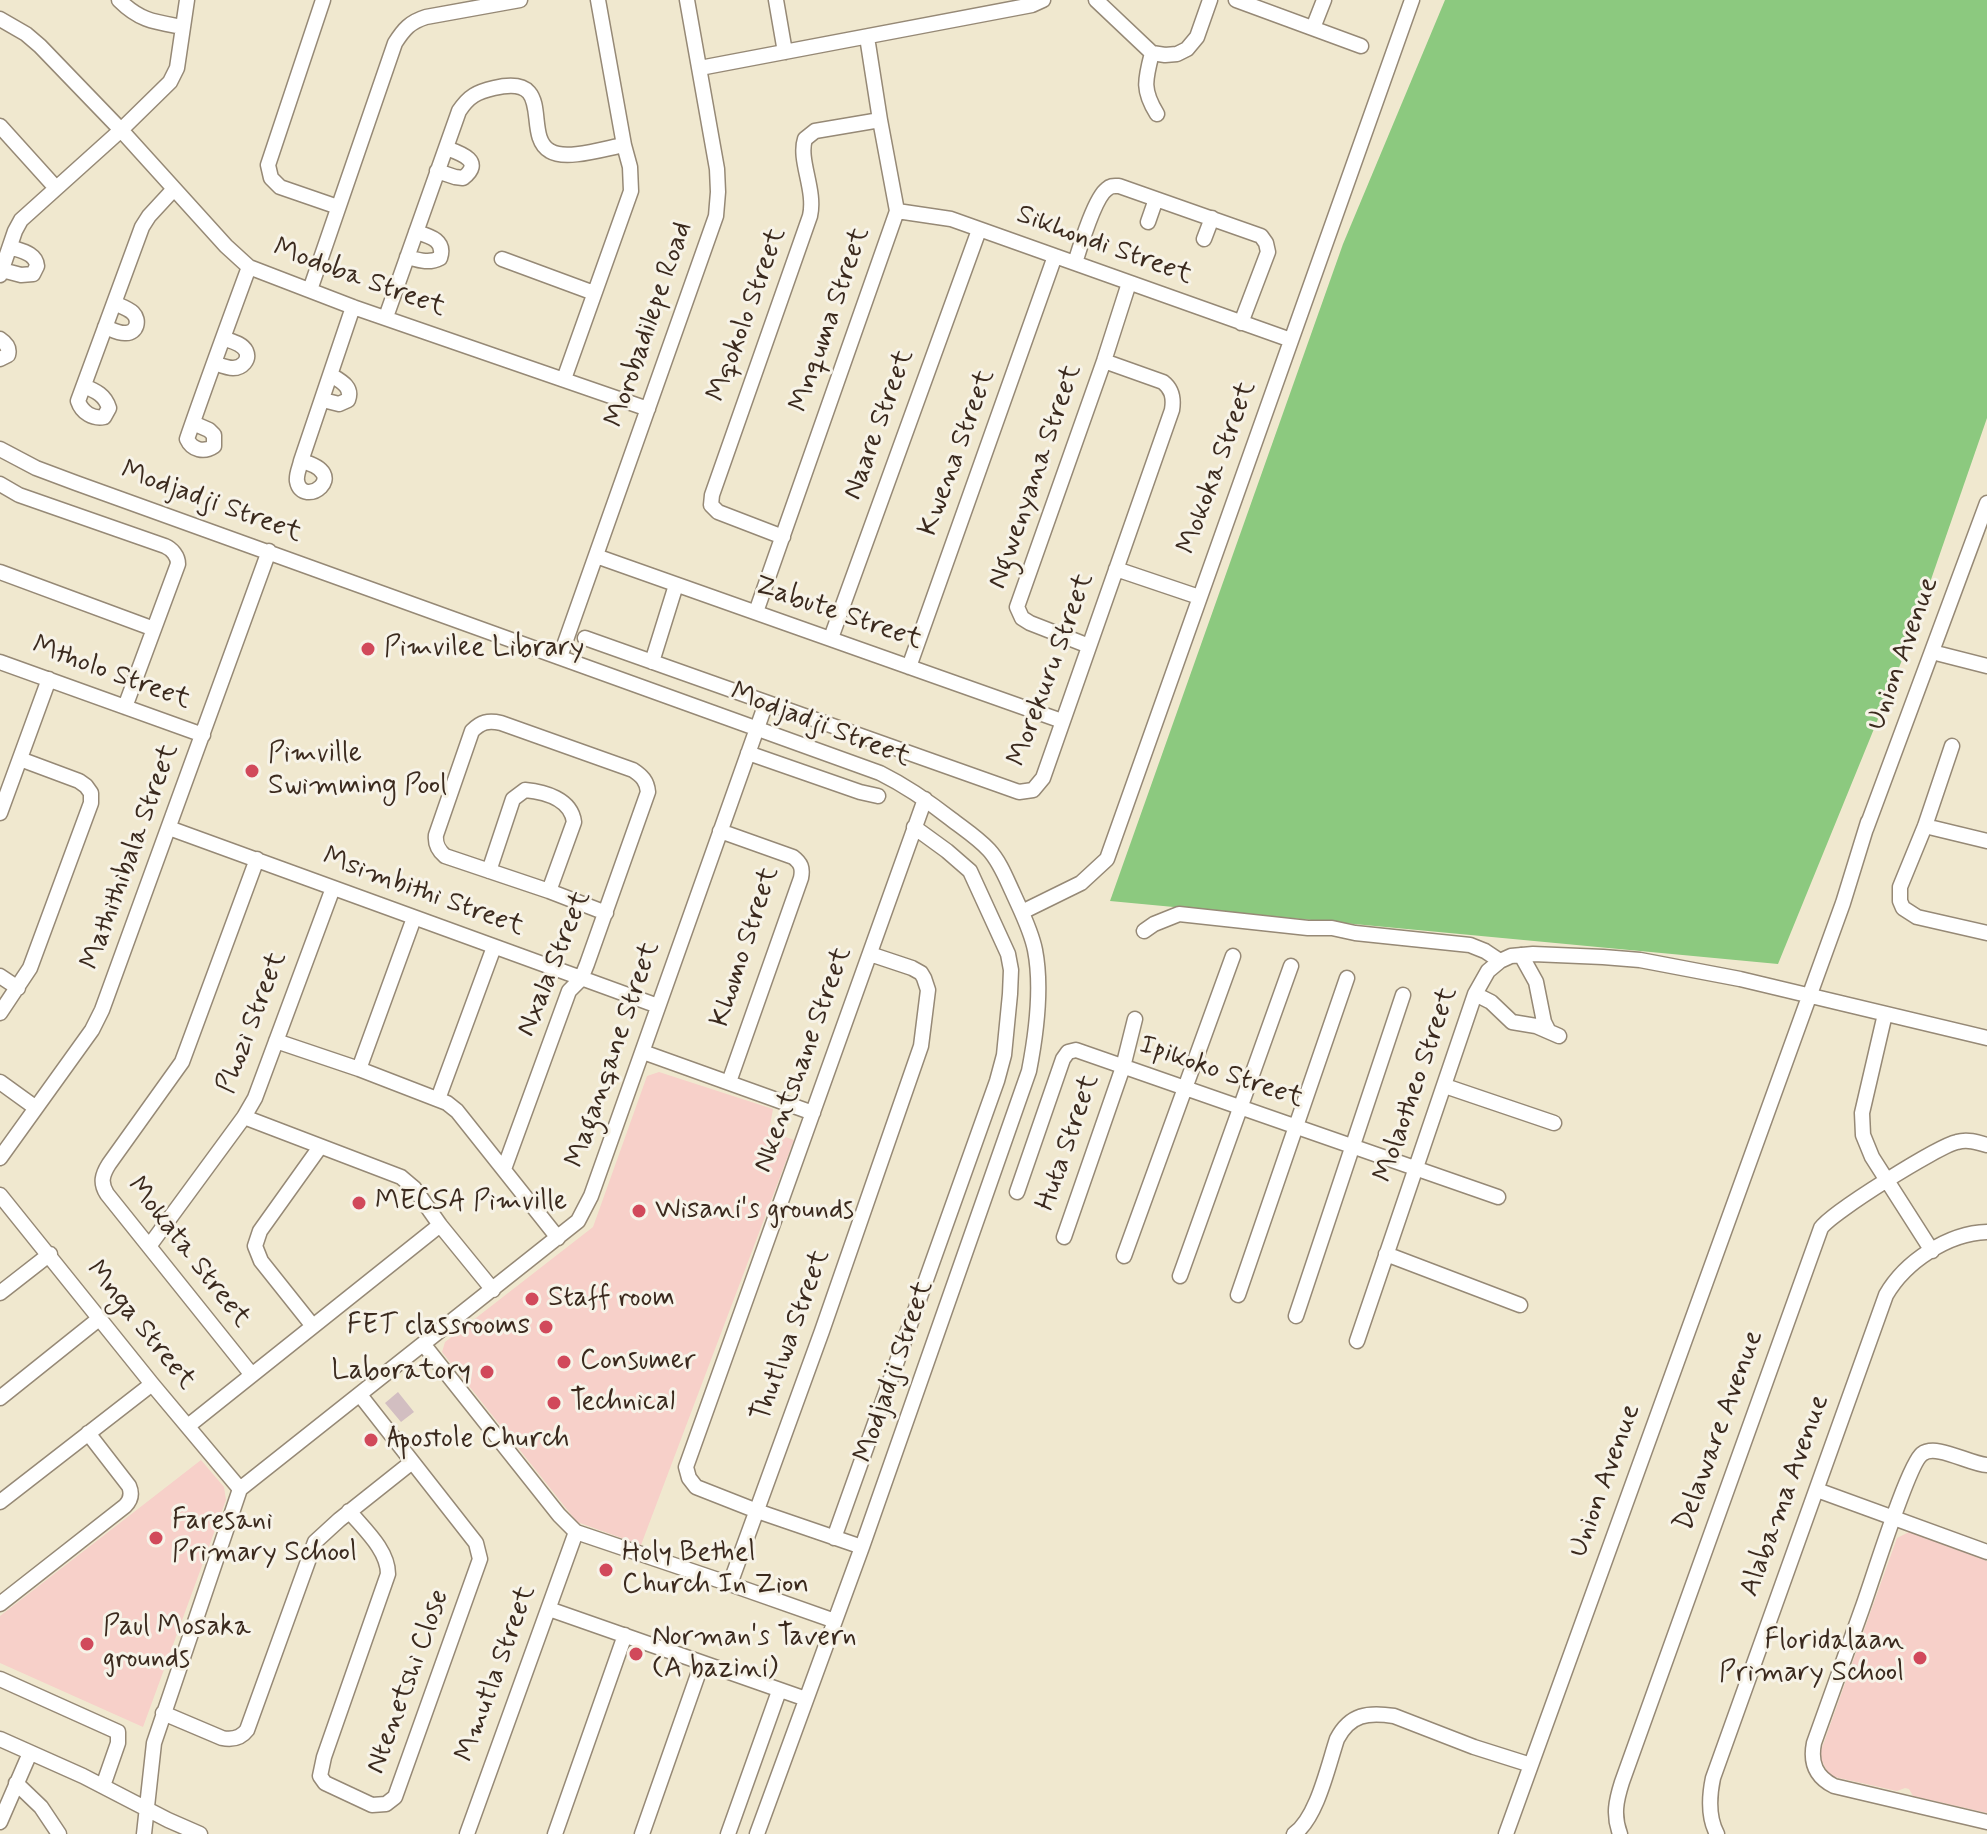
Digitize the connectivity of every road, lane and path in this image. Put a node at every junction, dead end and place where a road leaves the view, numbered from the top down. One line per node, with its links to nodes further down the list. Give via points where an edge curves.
1 (119, 0): 16 (street, via 145,20)
2 (187, 0): 16 (street)
3 (323, 0): 33 (street, via 268,165 280,187)
4 (520, 0): 14 (street)
5 (598, 0): 27 (street)
6 (687, 0): 22 (street, Morobadilepe Road)
7 (776, 0): 20 (street)
8 (1043, 0): 18 (street)
9 (1096, 0): 21 (street)
10 (1210, 0): 21 (street, via 1187,49)
11 (1236, 0): 17 (street)
12 (1324, 0): 17 (street)
13 (1412, 0): 57 (street, Mokoka Street)
14 (478, 4): 33 (street, via 414,20 403,29)
15 (0, 19): 26 (street, Modoba Street, via 40,46)
16 (183, 27): 26 (street, via 170,82)
17 (1313, 28): 19 (street)
18 (867, 37): 20 (street); 24 (street, Mnquma Street)
19 (1361, 46)
20 (785, 52): 22 (street)
21 (1152, 53): 23 (street, via 1145,86)
22 (700, 68): 65 (street, Morobadilepe Road, via 717,169 716,216)
23 (1157, 114)
24 (880, 120): 34 (street, Mnquma Street); 71 (street, Mqokolo Street, via 815,131 805,139 813,205 712,495 711,505 718,512)
25 (0, 126): 30 (street)
26 (121, 130): 30 (street); 31 (street, Modoba Street)
27 (624, 145): 28 (street, via 565,156 549,151 541,141 529,92 506,85 467,99); 49 (street, via 631,191)
28 (446, 148): 29 (street); 29 (street, via 469,159 469,174 463,178)
29 (437, 171): 38 (street)
30 (56, 188): 40 (street, via 21,220)
31 (173, 190): 45 (street, Modoba Street); 50 (street, via 142,227)
32 (1156, 199): 35 (street); 36 (street); 44 (street, via 1119,186 1108,188 1096,205)
33 (338, 207): 48 (street)
34 (897, 211): 37 (street, Sikhondi Street, via 951,219); 71 (street, Mnquma Street)
35 (1212, 218): 39 (street); 53 (street, via 1261,236 1266,243 1268,252)
36 (1148, 222)
37 (979, 230): 41 (street, Sikhondi Street); 83 (street, Naare Street)
38 (416, 232): 42 (street); 42 (street, via 435,238 440,258 426,262)
39 (1204, 239)
40 (10, 247): 46 (street); 46 (street, via 32,255 37,266 33,274)
41 (1055, 256): 44 (street, Sikhondi Street); 90 (street, Kwena Street)
42 (407, 257): 52 (street)
43 (502, 259): 49 (street)
44 (1075, 263): 47 (street, Sikhondi Street)
45 (249, 267): 48 (street, Modoba Street); 55 (street)
46 (1, 273)
47 (1129, 283): 53 (street, Sikhondi Street); 59 (street, Ngwenyana Street)
48 (310, 290): 51 (street, Modoba Street)
49 (594, 293): 62 (street)
50 (114, 303): 54 (street); 54 (street, via 134,314 136,326 127,334)
51 (353, 307): 52 (street, Modoba Street); 61 (street)
52 (386, 317): 62 (street, Modoba Street)
53 (1241, 323): 57 (street, Sikhondi Street)
54 (105, 327): 63 (street)
55 (223, 338): 60 (street); 60 (street, via 244,348 246,360 237,368)
56 (0, 339): 58 (street, via 9,351)
57 (1291, 340): 79 (street, Mokoka Street)
58 (0, 359)
59 (1104, 361): 75 (street, Morekuru Street, via 1163,382 1173,402); 84 (street, Ngwenyana Street, via 1017,607 1030,623)
60 (214, 363): 66 (street)
61 (331, 375): 64 (street); 64 (street, via 346,385 350,396 339,404)
62 (564, 379): 65 (street, Modoba Street)
63 (84, 386)
64 (323, 400): 68 (street)
65 (648, 409): 73 (street, Morobadilepe Road)
66 (193, 423)
67 (0, 449): 72 (street, Modjadji Street, via 36,468)
68 (301, 461)
69 (0, 484): 81 (street, via 169,548 178,564)
70 (1987, 503): 85 (street, Union Avenue)
71 (783, 537): 80 (street, Mnquma Street)
72 (269, 551): 74 (street, Modjadji Street); 77 (street, Mathithibala Street)
73 (596, 556): 78 (street, Zabute Street); 86 (street, Morobadilepe Road)
74 (300, 562): 77 (street); 86 (street, Modjadji Street)
75 (1116, 569): 79 (street); 84 (street, Morekuru Street)
76 (0, 572): 81 (street)
77 (261, 577): 96 (street, Mathithibala Street)
78 (676, 585): 80 (street, Zabute Street); 88 (street)
79 (1199, 597): 112 (street, Mokoka Street, via 1107,859 1081,883)
80 (756, 612): 83 (street, Zabute Street)
81 (154, 629): 93 (street)
82 (585, 638): 88 (street, Morekuru Street)
83 (831, 638): 90 (street, Zabute Street)
84 (1089, 646): 94 (street, Morekuru Street)
85 (1932, 652): 89 (street); 129 (street, Union Avenue, via 1825,929)
86 (560, 657): 95 (street, Modjadji Street)
87 (0, 662): 91 (street, Mtholo Street)
88 (652, 662): 92 (street, Morekuru Street)
89 (1987, 666)
90 (909, 667): 94 (street, Zabute Street)
91 (49, 679): 93 (street, Mtholo Street); 99 (street)
92 (766, 703): 94 (street, Morekuru Street, via 1023,793 1041,782); 95 (street, Maganqane Street)
93 (125, 707): 96 (street, Mtholo Street)
94 (1062, 721)
95 (757, 727): 98 (street, Maganqane Street); 101 (street, Modjadji Street, via 880,773)
96 (203, 735): 105 (street, Mathithibala Street)
97 (1952, 746): 103 (street)
98 (748, 753): 100 (street); 106 (street, Maganqane Street)
99 (20, 759): 102 (street); 126 (street, via 79,781 91,796 30,968)
100 (878, 796)
101 (925, 799): 104 (street, Nkentshane Street); 112 (street, Modjadji Street, via 988,850)
102 (0, 813)
103 (1925, 826): 107 (street); 116 (street, via 1900,887 1903,908 1917,917)
104 (914, 827): 118 (street, Nkentshane Street); 194 (street, via 968,869 1006,948 1010,963 1004,1055)
105 (169, 828): 108 (street, Msimbithi Street); 145 (street, Mathithibala Street, via 102,1010)
106 (720, 831): 130 (street, Maganqane Street); 140 (street, Khomo Street, via 793,857 802,869)
107 (1987, 841)
108 (257, 859): 110 (street, Msimbithi Street); 164 (street, Mokata Street, via 182,1062 103,1176 105,1191)
109 (489, 871): 111 (street); 111 (street, via 513,799 525,790 549,796 566,804 574,822); 113 (street, Nxala Street, via 445,856 435,841 472,731 489,721 633,770 645,779 648,792)
110 (333, 888): 114 (street, Msimbithi Street); 135 (street, Phozi Street)
111 (549, 891): 113 (street)
112 (1022, 912): 195 (street, Modjadji Street, via 1038,974 1029,1071)
113 (606, 913): 125 (street, Nxala Street)
114 (414, 918): 117 (street, Msimbithi Street); 138 (street)
115 (1144, 931): 121 (street, via 1179,914 1212,916 1470,945)
116 (1987, 933)
117 (494, 947): 125 (street, Msimbithi Street); 143 (street)
118 (870, 954): 146 (street, Nkentshane Street); 191 (street, Thutlwa Street, via 912,968 924,978 928,990 921,1046)
119 (1521, 955): 121 (street); 127 (street, via 1536,982 1544,1022 1553,1033 1512,1022); 129 (street, via 1640,960)
120 (1233, 956): 142 (street)
121 (1500, 961): 127 (street, Molaotheo Street)
122 (1291, 966): 144 (street)
123 (0, 976): 126 (street)
124 (1347, 978): 149 (street)
125 (581, 979): 130 (street, Msimbithi Street); 155 (street, Nxala Street, via 569,991)
126 (18, 988): 131 (street)
127 (1475, 994): 141 (street, Molaotheo Street)
128 (1403, 995): 151 (street)
129 (1805, 995): 132 (street); 209 (street, Union Avenue)
130 (658, 1006): 136 (street, Maganqane Street)
131 (0, 1013)
132 (1885, 1014): 134 (street); 156 (street, via 1862,1113 1867,1146)
133 (1135, 1019): 137 (street, Huta Street)
134 (1987, 1038)
135 (276, 1041): 138 (street); 147 (street, Phozi Street)
136 (643, 1052): 140 (street); 163 (street, Maganqane Street, via 591,1196 578,1221)
137 (1123, 1067): 142 (street, Ipikoko Street); 157 (street, Ipikoko Street, via 1076,1050 1068,1052); 162 (street, Huta Street)
138 (359, 1069): 143 (street)
139 (0, 1082): 145 (street)
140 (729, 1082): 146 (street)
141 (1445, 1086): 148 (street); 154 (street, Molaotheo Street)
142 (1186, 1088): 144 (street, Ipikoko Street); 168 (street)
143 (438, 1099): 155 (street, via 457,1111)
144 (1240, 1106): 149 (street, Ipikoko Street); 169 (street)
145 (36, 1108): 153 (street, Mathithibala Street)
146 (813, 1113): 191 (street, Nkentshane Street, via 686,1464 696,1487)
147 (244, 1117): 152 (street); 164 (street, Phozi Street)
148 (1554, 1123)
149 (1296, 1126): 151 (street, Ipikoko Street); 172 (street)
150 (1987, 1145): 156 (street, Delaware Avenue, via 1952,1143)
151 (1353, 1146): 154 (street, Ipikoko Street); 174 (street)
152 (320, 1147): 160 (street, via 401,1177); 176 (street, via 260,1231 255,1246)
153 (0, 1158)
154 (1416, 1168): 159 (street, Ipikoko Street); 167 (street, Molaotheo Street)
155 (504, 1169): 163 (street)
156 (1887, 1181): 165 (street); 225 (street, Delaware Avenue, via 1831,1217 1818,1234 1622,1782 1615,1814)
157 (1017, 1192)
158 (0, 1195): 166 (street, Mnga Street)
159 (1498, 1197)
160 (440, 1225): 170 (street); 176 (street)
161 (1987, 1232): 165 (street, Alabama Avenue, via 1968,1234)
162 (1064, 1237)
163 (558, 1238): 170 (street, Maganqane Street)
164 (150, 1245): 179 (street, Mokata Street)
165 (1932, 1251): 188 (street, Alabama Avenue, via 1899,1275 1886,1295)
166 (50, 1254): 171 (street); 175 (street, Mnga Street)
167 (1386, 1254): 173 (street); 177 (street, Molaotheo Street)
168 (1124, 1256)
169 (1180, 1276)
170 (493, 1290): 178 (street, Maganqane Street)
171 (0, 1293)
172 (1238, 1295)
173 (1520, 1305)
174 (1296, 1316)
175 (100, 1318): 180 (street, Mnga Street); 182 (street)
176 (312, 1325): 179 (street)
177 (1357, 1341)
178 (424, 1345): 181 (street, Maganqane Street); 193 (street)
179 (252, 1375): 183 (street)
180 (152, 1384): 183 (street, Mnga Street); 184 (street)
181 (360, 1395): 185 (street, Ntenetshi Close); 187 (street, Maganqane Street)
182 (0, 1398)
183 (188, 1426): 187 (street, Mnga Street)
184 (88, 1433): 189 (street); 198 (street, via 129,1486 130,1499)
185 (412, 1462): 190 (street); 190 (street, Ntenetshi Close, via 476,1543 480,1559 395,1797 382,1805 325,1783 320,1776 389,1571 383,1554)
186 (1987, 1465): 192 (street, via 1936,1451 1922,1453)
187 (240, 1489): 206 (street)
188 (1817, 1490): 192 (street); 226 (street, Alabama Avenue, via 1713,1778 1710,1807)
189 (0, 1502)
190 (349, 1511): 206 (street, via 312,1547 244,1734 222,1738)
191 (757, 1511): 194 (street, Nkentshane Street); 197 (street, Thutlwa Street)
192 (1894, 1517): 196 (street); 214 (street, via 1814,1743 1813,1764 1820,1778 1834,1786)
193 (576, 1532): 197 (street); 199 (street, Mmutla Street)
194 (834, 1538): 195 (street, Nkentshane Street)
195 (862, 1547): 200 (street, Modjadji Street)
196 (1987, 1552)
197 (730, 1584): 200 (street)
198 (0, 1604)
199 (549, 1609): 201 (street); 218 (street, Mmutla Street)
200 (835, 1621): 205 (street, Modjadji Street)
201 (625, 1635): 202 (street); 219 (street)
202 (702, 1663): 204 (street); 220 (street)
203 (0, 1679): 211 (street, via 118,1732)
204 (779, 1691): 205 (street); 221 (street)
205 (806, 1699): 222 (street, Modjadji Street)
206 (163, 1713): 212 (street)
207 (0, 1739): 208 (street)
208 (30, 1753): 210 (street); 211 (street)
209 (1531, 1765): 223 (street, via 1394,1716 1363,1715 1342,1728 1311,1814); 224 (street, Union Avenue)
210 (16, 1783): 213 (street); 215 (street)
211 (103, 1786): 212 (street)
212 (146, 1809): 216 (street); 217 (street)
213 (0, 1822)
214 (1987, 1822)
215 (59, 1834)
216 (144, 1834)
217 (200, 1834)
218 (467, 1834)
219 (555, 1834)
220 (642, 1834)
221 (728, 1834)
222 (757, 1834)
223 (1294, 1834)
224 (1506, 1834)
225 (1620, 1834)
226 (1717, 1834)

